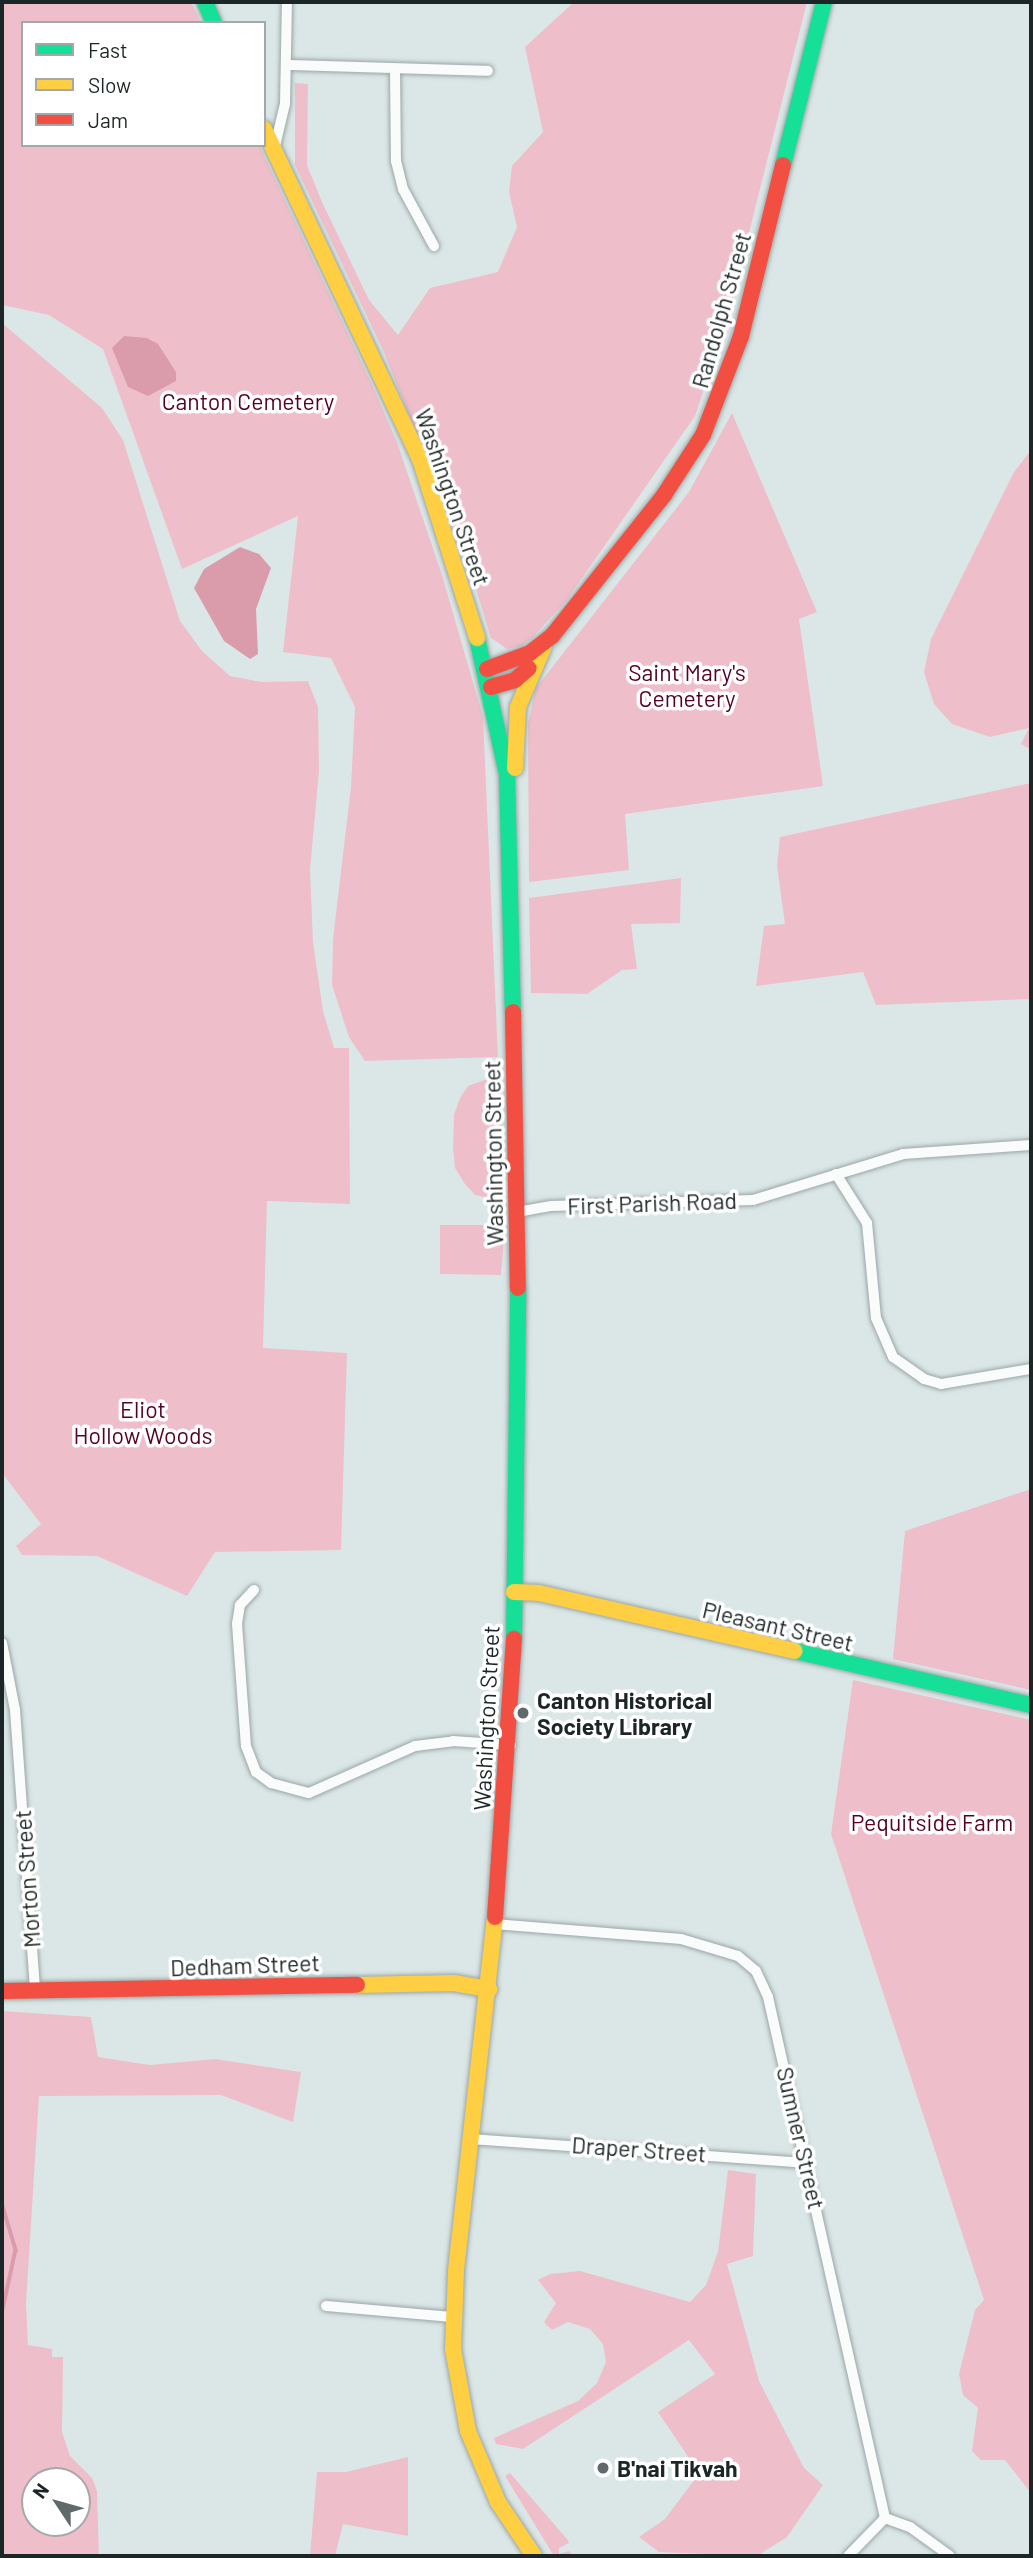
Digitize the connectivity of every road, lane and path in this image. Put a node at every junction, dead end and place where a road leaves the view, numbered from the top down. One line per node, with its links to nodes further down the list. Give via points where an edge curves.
1 (205, 2): 4 (main road)
2 (287, 2): 5 (street)
3 (824, 2): 11 (main road, Randolph Street, via 741,336 714,411 664,495)
4 (213, 21)
5 (287, 65): 6 (street); 9 (street, via 285,104)
6 (396, 69): 7 (street); 10 (street, via 396,161 403,189)
7 (488, 71)
8 (266, 134): 9 (main road, Washington Street)
9 (274, 150): 13 (main road, Washington Street, via 420,459)
10 (434, 246)
11 (552, 636): 12 (main road, Washington Street); 13 (main road, Randolph Street, via 518,659)
12 (536, 659): 14 (main road, via 515,680); 15 (main road, Washington Street, via 517,716 515,838)
13 (487, 669): 14 (main road, Washington Street)
14 (491, 687): 15 (main road, Washington Street, via 507,774)
15 (510, 862): 18 (main road, Washington Street)
16 (1031, 1145): 17 (street, First Parish Road, via 902,1154)
17 (836, 1174): 18 (street, First Parish Road, via 753,1200 551,1206); 19 (street, via 867,1223 876,1318 893,1357 924,1379 941,1384)
18 (517, 1212): 21 (main road, Washington Street)
19 (1031, 1369)
20 (254, 1590): 24 (street, via 240,1605 237,1624 246,1746 256,1772 271,1783 309,1793 415,1746 453,1741)
21 (514, 1592): 23 (main road, Pleasant Street, via 539,1593); 24 (main road, Washington Street)
22 (2, 1643): 27 (street, Morton Street, via 15,1710)
23 (1031, 1705)
24 (511, 1745): 25 (main road, Washington Street)
25 (494, 1924): 26 (main road, Washington Street); 30 (street, Sumner Street, via 681,1939 738,1956 756,1971 768,1997)
26 (489, 1989): 27 (main road, Dedham Street, via 454,1983); 29 (main road, Washington Street)
27 (35, 1990): 28 (main road, Dedham Street)
28 (2, 1991)
29 (472, 2139): 30 (street, Draper Street); 32 (main road, Washington Street)
30 (807, 2163): 33 (street, Sumner Street)
31 (326, 2306): 32 (street)
32 (453, 2317): 34 (main road, Washington Street, via 457,2388 468,2431)
33 (885, 2518): 35 (street); 36 (street, via 911,2527)
34 (525, 2552)
35 (848, 2556)
36 (950, 2556)

